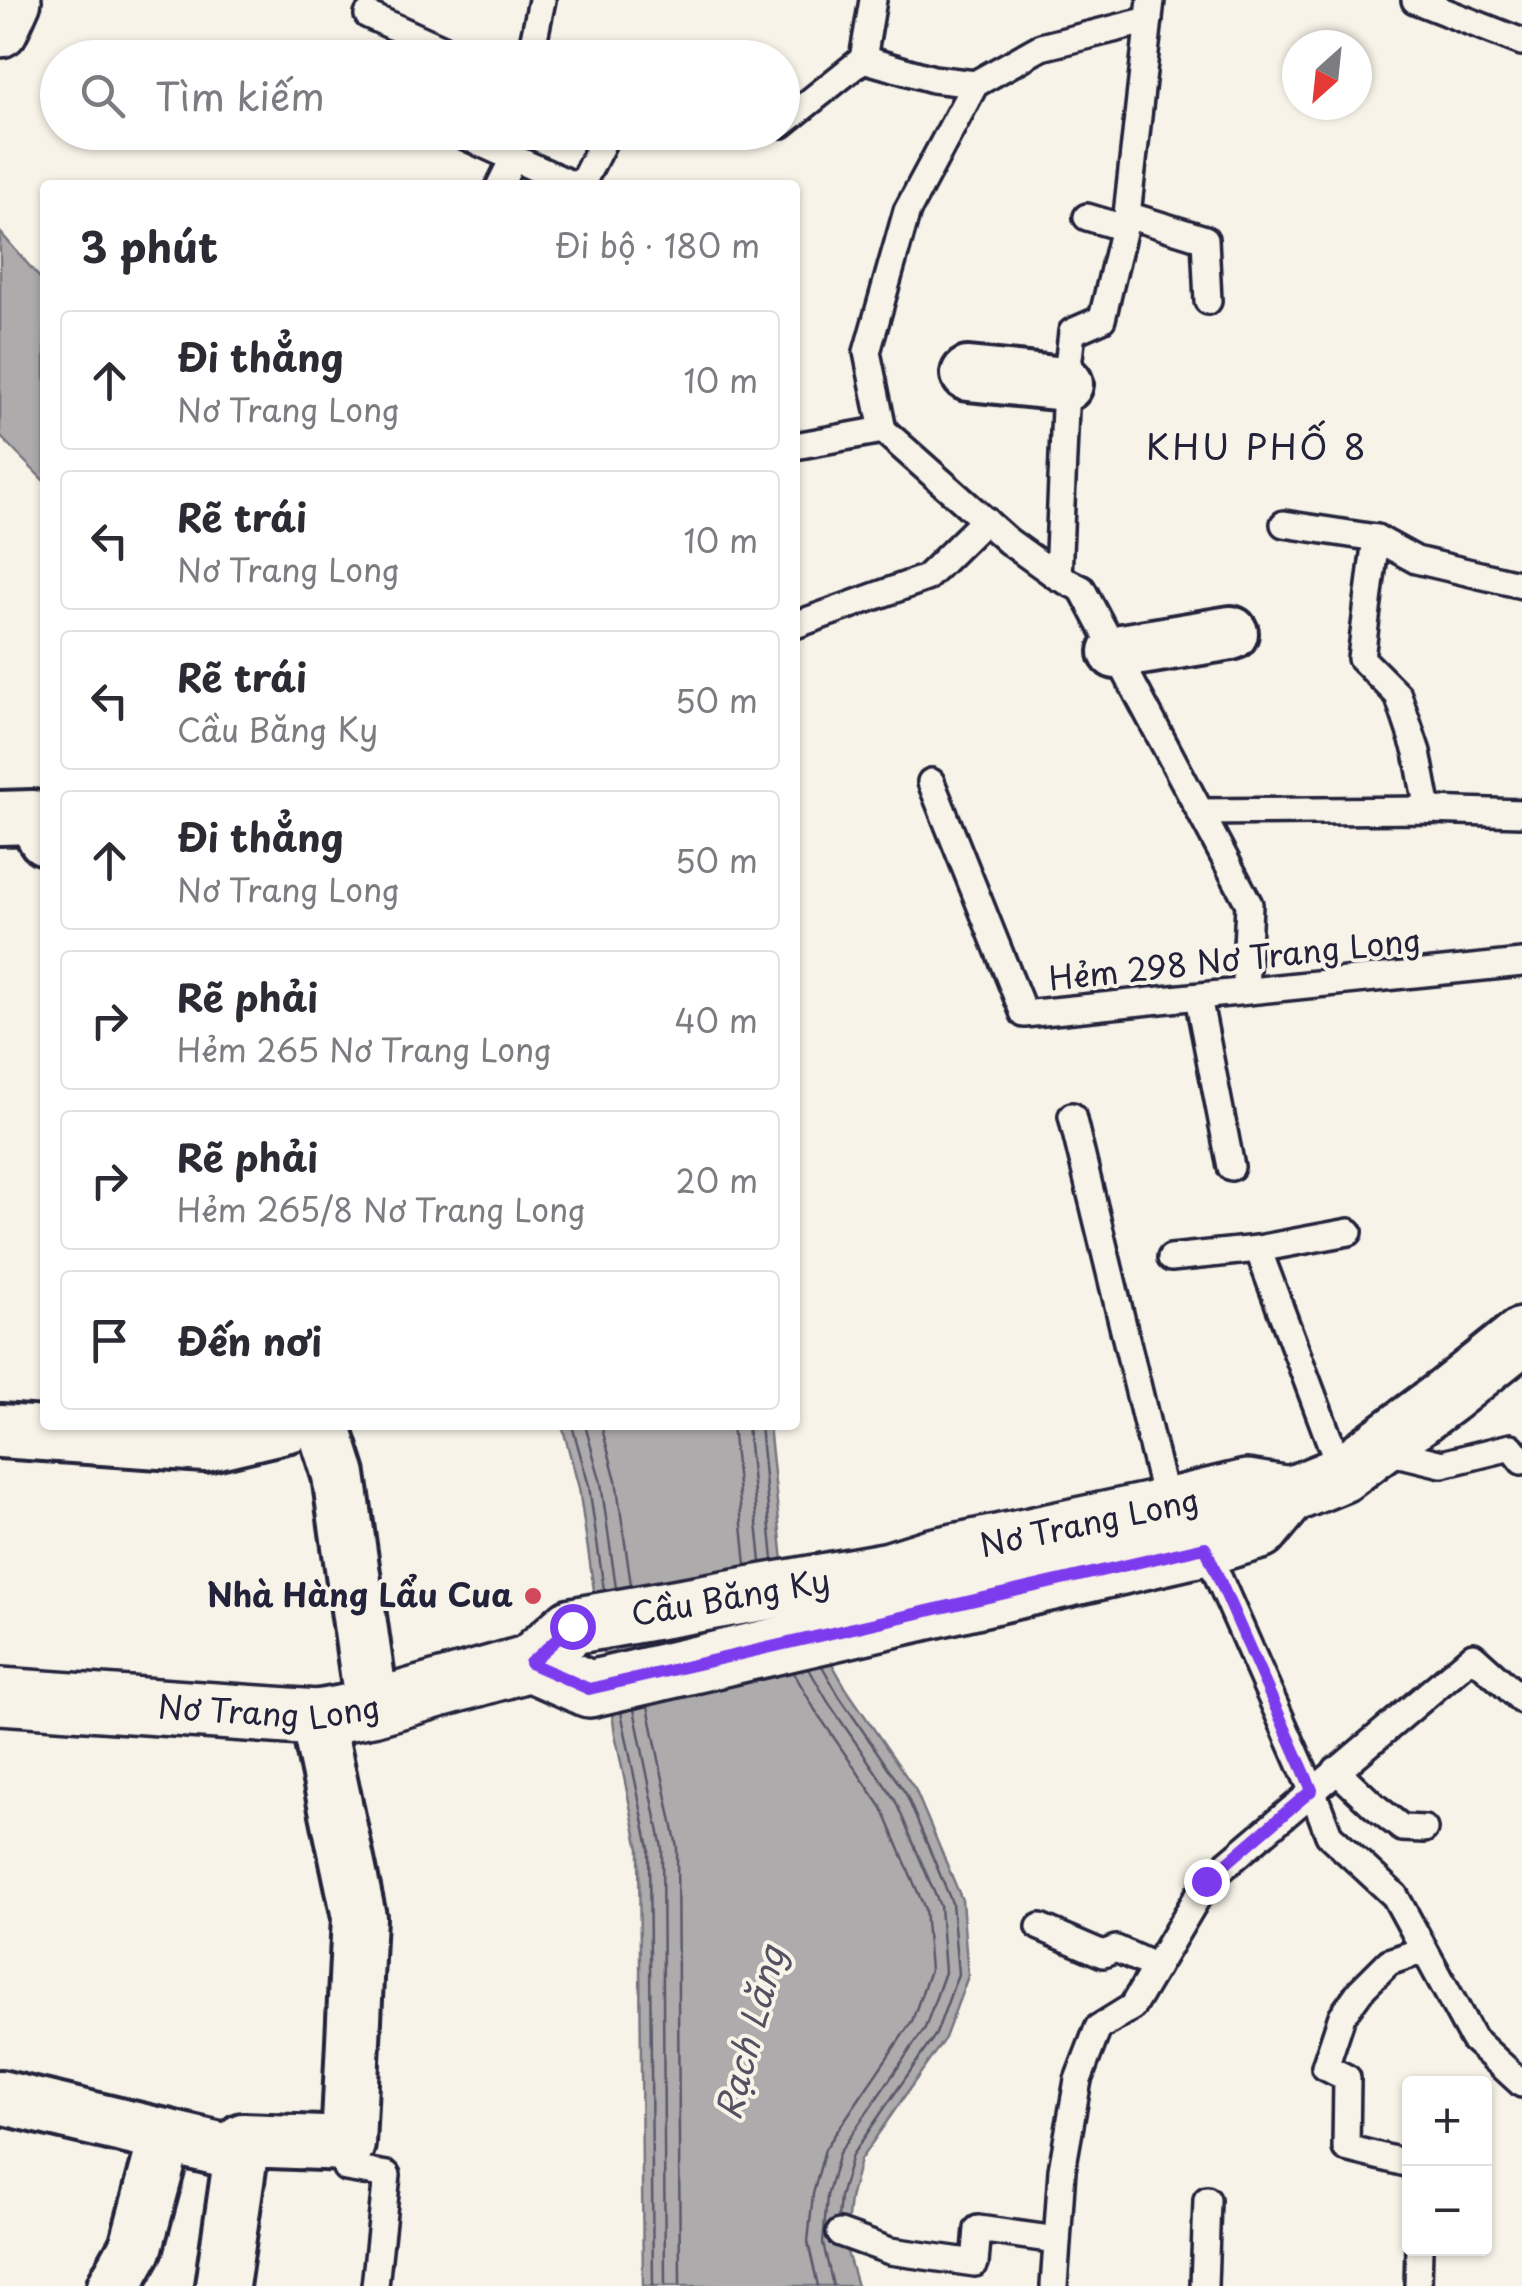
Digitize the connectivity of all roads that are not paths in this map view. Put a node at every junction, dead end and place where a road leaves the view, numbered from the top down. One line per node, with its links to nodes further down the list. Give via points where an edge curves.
1 (13, 0): 7 (main road)
2 (542, 0): 9 (lane)
3 (873, 0): 11 (lane)
4 (1414, 0): 10 (lane)
5 (1150, 10): 12 (lane, via 1040,47); 21 (lane)
6 (368, 15): 8 (lane)
7 (0, 29)
8 (423, 40)
9 (534, 40)
10 (1522, 42)
11 (863, 59): 12 (lane); 13 (lane)
12 (976, 84): 25 (lane, via 907,211 868,352)
13 (800, 110)
14 (494, 150): 16 (lane)
15 (599, 150): 19 (lane)
16 (513, 159): 17 (lane); 18 (lane)
17 (502, 180)
18 (561, 180)
19 (584, 180)
20 (1087, 216): 21 (lane)
21 (1125, 222): 22 (lane, via 1205,239); 24 (lane, via 1102,318 1072,332)
22 (1208, 301)
23 (968, 374): 24 (street)
24 (1066, 384): 30 (lane)
25 (883, 430): 26 (lane); 27 (lane)
26 (800, 445)
27 (985, 520): 30 (lane); 32 (lane, via 926,578)
28 (1284, 524): 29 (lane)
29 (1376, 538): 31 (lane, via 1416,560); 36 (lane, via 1361,658 1398,695)
30 (1058, 577): 34 (lane, via 1082,589)
31 (1522, 585)
32 (800, 623)
33 (1231, 633): 34 (street)
34 (1116, 652): 37 (lane)
35 (931, 782): 41 (lane, Hẻm 298 Nơ Trang Long, via 1024,1014)
36 (1428, 810): 37 (lane); 38 (lane)
37 (1201, 812): 40 (lane, via 1249,904)
38 (1522, 813)
39 (1522, 963): 40 (lane, Hẻm 298 Nơ Trang Long)
40 (1246, 991): 41 (lane, Hẻm 298 Nơ Trang Long)
41 (1198, 996): 43 (lane)
42 (1072, 1116): 54 (lane)
43 (1231, 1166)
44 (1349, 1232): 45 (lane)
45 (1258, 1249): 46 (lane); 52 (lane)
46 (1171, 1258)
47 (1522, 1336): 52 (main road, Nơ Trang Long)
48 (268, 1430): 50 (street, via 204,1445)
49 (325, 1430): 61 (street, via 339,1475)
50 (0, 1431)
51 (1517, 1454): 52 (lane, via 1442,1464 1406,1455)
52 (1358, 1462): 53 (main road, Nơ Trang Long)
53 (1290, 1494): 54 (main road, Nơ Trang Long, via 1247,1488); 55 (main road, Nơ Trang Long, via 1260,1531)
54 (1168, 1507): 56 (main road, Nơ Trang Long, via 932,1557)
55 (1205, 1547): 56 (main road, Nơ Trang Long); 64 (lane)
56 (892, 1594): 57 (main road, Cầu Băng Ky); 58 (main road, Cầu Băng Ky, via 589,1689)
57 (572, 1626): 58 (main road, Nơ Trang Long)
58 (530, 1663): 61 (main road, Nơ Trang Long)
59 (0, 1696): 62 (main road, Nơ Trang Long)
60 (1522, 1700): 63 (lane, via 1473,1656)
61 (372, 1708): 62 (main road, Nơ Trang Long)
62 (317, 1718): 73 (street, via 359,1917)
63 (1336, 1770): 64 (lane); 65 (lane, via 1402,1828)
64 (1312, 1790): 67 (lane, via 1329,1835 1395,1896); 68 (lane, via 1206,1881)
65 (1424, 1829)
66 (1040, 1927): 68 (lane, via 1103,1954 1116,1949)
67 (1424, 1950): 69 (lane, via 1473,2039); 74 (lane, via 1389,1962 1360,1991 1342,2016 1325,2066 1347,2078 1346,2148)
68 (1156, 1966): 77 (lane, via 1132,2007 1098,2028 1078,2080)
69 (1522, 2084)
70 (0, 2096): 71 (street)
71 (166, 2136): 72 (street); 79 (street, via 136,2247)
72 (240, 2154): 73 (street, via 243,2140); 80 (street)
73 (368, 2160): 81 (lane)
74 (1402, 2162)
75 (1207, 2200): 83 (lane)
76 (840, 2234): 77 (lane, via 890,2250 976,2263 978,2229)
77 (1057, 2240): 82 (lane)
78 (1419, 2256): 84 (lane)
79 (114, 2286)
80 (222, 2286)
81 (375, 2286)
82 (1054, 2286)
83 (1204, 2286)
84 (1418, 2286)

